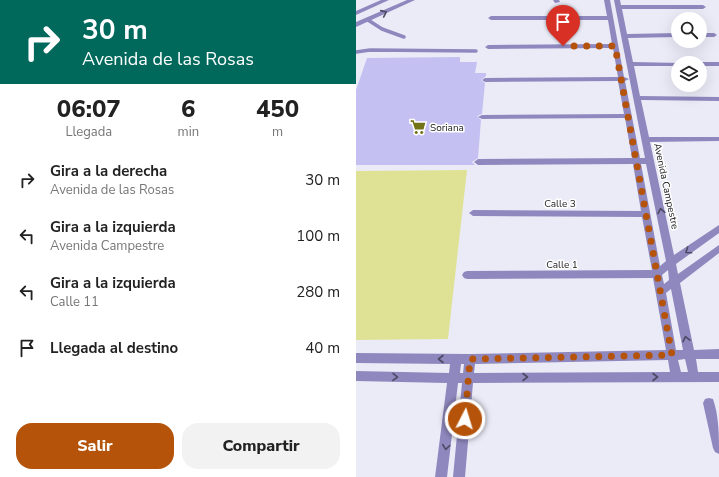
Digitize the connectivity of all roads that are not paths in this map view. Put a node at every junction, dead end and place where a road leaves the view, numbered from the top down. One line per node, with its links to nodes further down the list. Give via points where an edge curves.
1 (386, 0): 6 (street)
2 (412, 0): 9 (street, one-way to 2)
3 (607, 0): 8 (street)
4 (618, 4): 5 (street); 14 (street, Avenida Campestre)
5 (703, 7)
6 (356, 13)
7 (491, 18): 8 (street)
8 (610, 18): 16 (street)
9 (368, 20): 10 (street); 15 (lane, via 382,29)
10 (356, 25)
11 (671, 35): 14 (street)
12 (707, 35): 13 (street)
13 (714, 35)
14 (625, 36): 21 (street, Avenida Campestre)
15 (404, 37)
16 (615, 46): 17 (street); 26 (street)
17 (488, 47)
18 (356, 51): 19 (lane); 20 (lane)
19 (476, 51)
20 (356, 55)
21 (630, 64): 22 (street); 25 (street, Avenida Campestre)
22 (671, 64)
23 (707, 64): 24 (street)
24 (719, 64)
25 (634, 78): 26 (street); 28 (street, Avenida Campestre)
26 (621, 79): 27 (street); 30 (street)
27 (485, 80)
28 (638, 98): 29 (street); 33 (street, Avenida Campestre)
29 (719, 99)
30 (628, 116): 31 (street); 34 (street)
31 (482, 117)
32 (719, 139): 33 (street)
33 (646, 140): 35 (street, Avenida Campestre)
34 (636, 160): 35 (street); 36 (street); 38 (street)
35 (650, 161): 42 (street, Avenida Campestre, one-way to 35)
36 (478, 162)
37 (473, 213): 38 (street, Calle 3)
38 (646, 214): 43 (street)
39 (719, 228): 40 (street)
40 (706, 238): 41 (street); 42 (street, one-way to 42)
41 (719, 248): 45 (street)
42 (671, 262): 43 (street); 45 (street, Avenida Campestre)
43 (657, 274): 44 (street, Calle 1); 46 (street)
44 (467, 275)
45 (675, 280): 46 (street); 49 (street, Avenida Campestre, one-way to 45)
46 (660, 292): 48 (street)
47 (719, 354): 49 (street)
48 (672, 355): 49 (street); 52 (street); 54 (street)
49 (690, 355): 55 (street, Avenida Campestre)
50 (356, 358): 51 (street, one-way to 50)
51 (456, 359): 52 (street); 57 (street)
52 (470, 359): 58 (street)
53 (356, 376): 57 (street, one-way to 57)
54 (676, 377): 55 (street); 58 (street, one-way to 54)
55 (694, 377): 56 (street)
56 (719, 377)
57 (454, 378): 58 (street); 61 (street, one-way to 61)
58 (468, 378): 62 (street)
59 (709, 403): 60 (street)
60 (719, 448)
61 (441, 477)
62 (459, 477)

